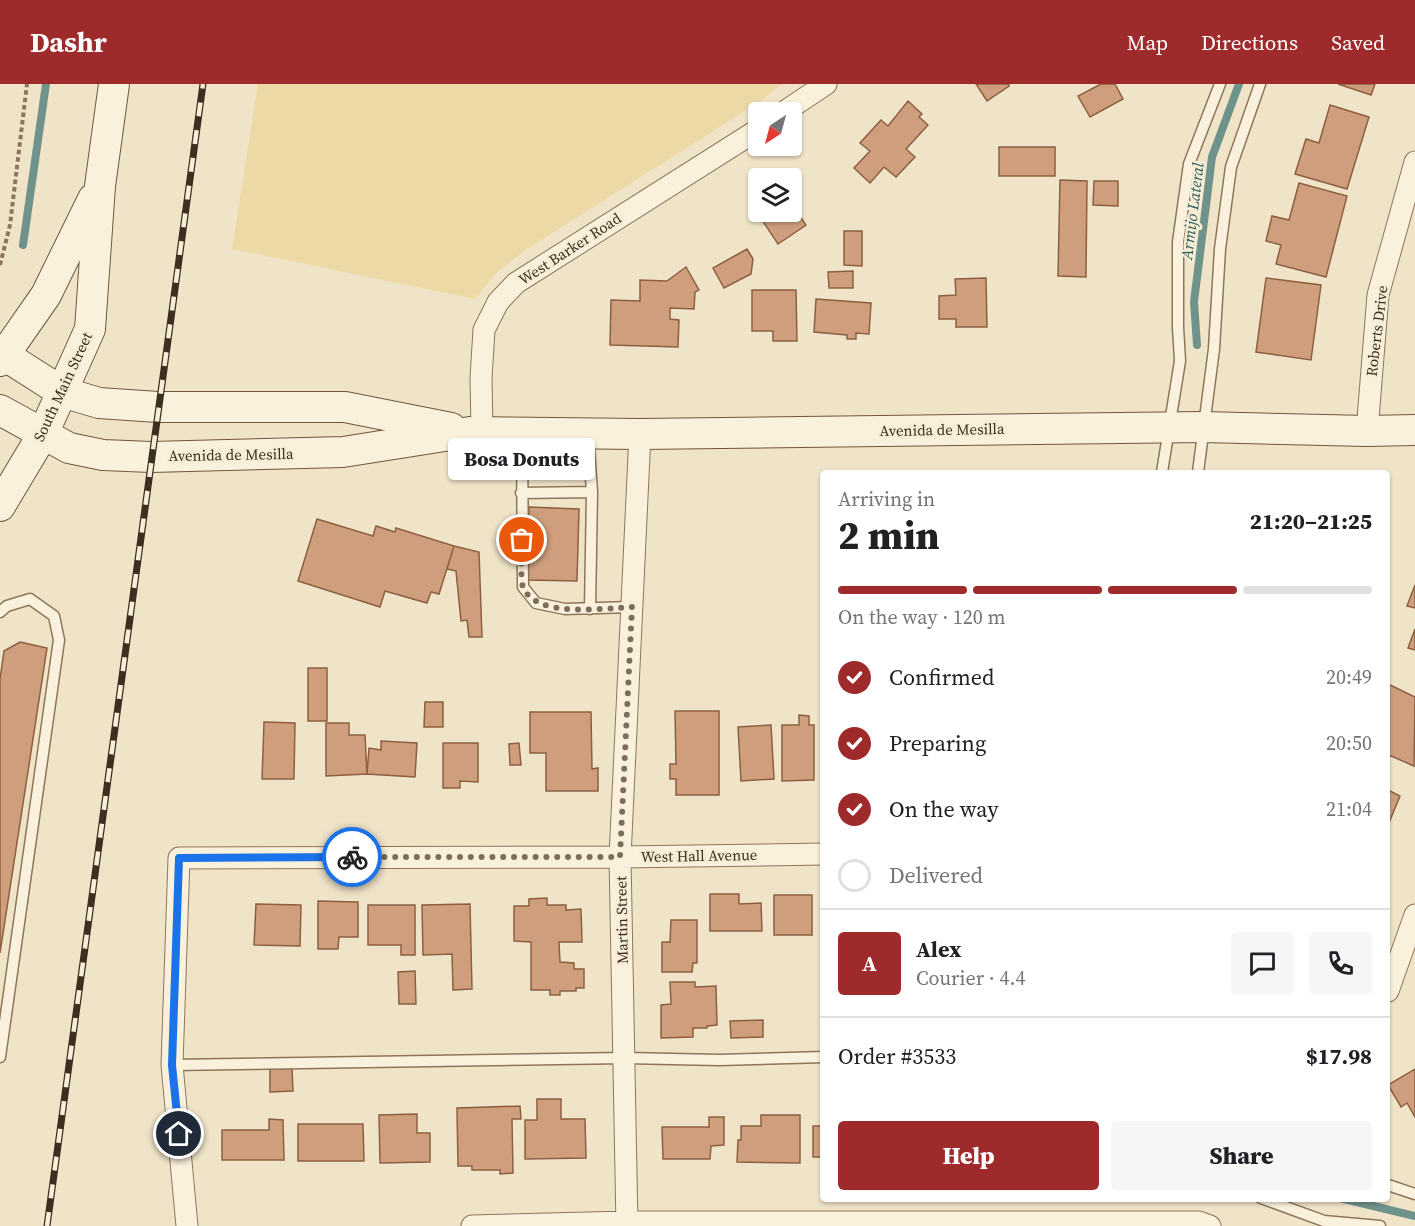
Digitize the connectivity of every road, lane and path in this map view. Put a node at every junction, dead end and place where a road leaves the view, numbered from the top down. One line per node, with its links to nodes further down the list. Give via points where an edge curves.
1 (27, 84): 10 (path, via 10,225)
2 (114, 84): 9 (main road, South Main Street)
3 (826, 84): 6 (street)
4 (1220, 84): 15 (lane, via 1189,164 1178,242 1180,362)
5 (1260, 84): 14 (lane, via 1232,167)
6 (799, 102)
7 (748, 136): 18 (street, West Barker Road, via 516,283 498,302 484,330)
8 (1415, 162): 17 (street, Roberts Drive, via 1378,295)
9 (100, 186): 11 (main road, South Main Street, via 46,295); 12 (main road, South Main Street, via 90,329)
10 (0, 265)
11 (2, 358): 12 (main road, Avenida de Mesilla)
12 (62, 392): 18 (main road, Avenida de Mesilla, via 99,403 158,407 345,407); 20 (main road, South Main Street)
13 (0, 410): 20 (main road, Avenida de Mesilla)
14 (1203, 427): 15 (main road, Avenida de Mesilla); 17 (main road, Avenida de Mesilla); 24 (lane)
15 (1169, 428): 22 (main road, Avenida de Mesilla); 23 (lane)
16 (1415, 430): 17 (main road, Avenida de Mesilla)
17 (1367, 431)
18 (476, 432): 19 (main road, Avenida de Mesilla); 20 (main road, Avenida de Mesilla, via 344,452 151,457 103,455 69,448)
19 (522, 433): 21 (main road, Avenida de Mesilla); 26 (lane)
20 (43, 434): 27 (main road, South Main Street)
21 (588, 434): 22 (main road, Avenida de Mesilla); 25 (lane)
22 (640, 434): 28 (street, Martin Street)
23 (1162, 470)
24 (1198, 470)
25 (592, 492): 26 (lane); 29 (lane)
26 (522, 493): 29 (lane, via 523,587 536,603)
27 (0, 506)
28 (632, 607): 29 (lane); 32 (street, Martin Street)
29 (590, 609)
30 (0, 612): 35 (lane, via 30,599 54,616 59,640)
31 (820, 854): 32 (street, West Hall Avenue)
32 (620, 857): 36 (street, Martin Street); 38 (street, West Hall Avenue, via 179,858)
33 (1415, 915): 34 (street)
34 (1390, 986)
35 (0, 1057)
36 (625, 1058): 37 (lane); 38 (lane); 42 (street, Martin Street)
37 (820, 1058)
38 (172, 1065): 43 (street)
39 (1390, 1186): 40 (lane)
40 (1415, 1194)
41 (1272, 1202): 46 (lane, via 1324,1221)
42 (627, 1224): 44 (street); 45 (street, via 1199,1222)
43 (187, 1226)
44 (472, 1226)
45 (1210, 1226)
46 (1380, 1226)

